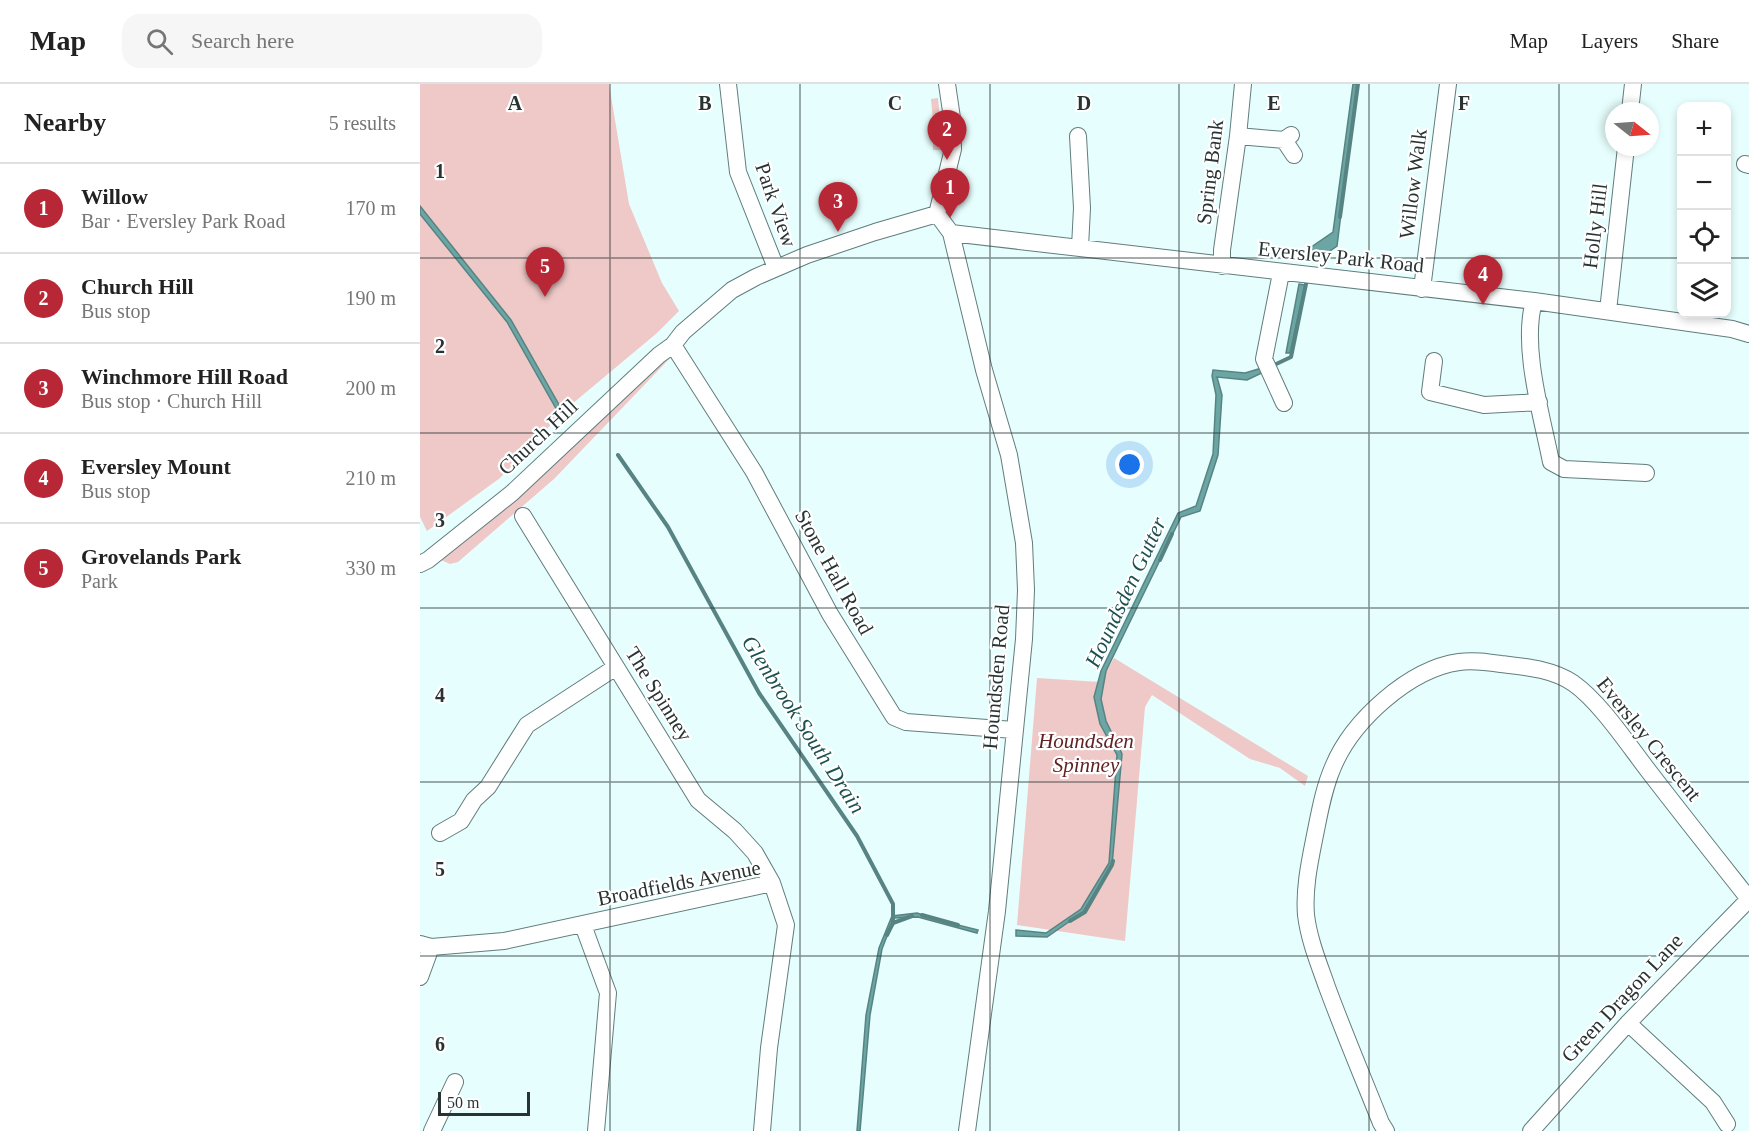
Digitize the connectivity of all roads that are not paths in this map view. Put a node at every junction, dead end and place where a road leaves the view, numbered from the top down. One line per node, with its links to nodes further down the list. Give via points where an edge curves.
1 (728, 84): 15 (street, Park View, via 738,172)
2 (947, 84): 11 (street, via 952,149)
3 (1243, 84): 8 (street, Spring Bank)
4 (1448, 84): 17 (street, Willow Walk)
5 (1633, 84): 6 (street)
6 (1631, 102)
7 (1078, 136): 13 (street)
8 (1238, 136): 9 (street, via 1287,138); 14 (street, Spring Bank)
9 (1294, 155)
10 (1625, 156): 19 (street, Holly Hill)
11 (937, 214): 12 (street); 15 (street, Church Hill)
12 (951, 233): 13 (street, Eversley Park Road); 29 (street, Houndsden Road, via 1009,455 1024,543 1024,639)
13 (1080, 247): 14 (street, Eversley Park Road)
14 (1222, 266): 16 (street, Eversley Park Road)
15 (776, 268): 21 (street, Church Hill, via 732,290)
16 (1281, 273): 17 (street, Eversley Park Road); 24 (street, via 1264,359)
17 (1422, 289): 18 (street, Eversley Park Road)
18 (1534, 301): 19 (street, Eversley Park Road); 23 (street, via 1530,342)
19 (1608, 311): 20 (street, Eversley Park Road)
20 (1749, 334)
21 (673, 345): 27 (street, Church Hill, via 512,493); 29 (street, Stone Hall Road, via 754,472 830,614 894,717 906,722)
22 (1434, 361): 23 (street, via 1430,392 1484,405)
23 (1539, 402): 25 (street, via 1551,462 1564,469)
24 (1284, 403)
25 (1646, 473)
26 (523, 516): 28 (street, The Spinney)
27 (420, 564)
28 (616, 667): 30 (street, via 527,725 461,821); 31 (street, The Spinney, via 698,800 755,853)
29 (1014, 730): 42 (street, Houndsden Road, via 997,911)
30 (440, 834)
31 (772, 883): 33 (street, Broadfields Avenue); 41 (street, Broadfields Avenue, via 786,925)
32 (1749, 899): 36 (street, Green Dragon Lane); 43 (street, Eversley Crescent, via 1621,735 1574,684 1555,673 1476,661 1435,668 1408,682 1363,722 1333,766 1306,892 1311,941 1343,1031)
33 (583, 925): 34 (street, Broadfields Avenue, via 504,941); 40 (street, via 608,993)
34 (425, 946): 35 (street)
35 (420, 977)
36 (1628, 1023): 38 (street, via 1713,1102); 44 (street, Green Dragon Lane)
37 (455, 1082): 39 (street)
38 (1727, 1124)
39 (432, 1131)
40 (596, 1131)
41 (762, 1131)
42 (968, 1131)
43 (1386, 1131)
44 (1532, 1131)

